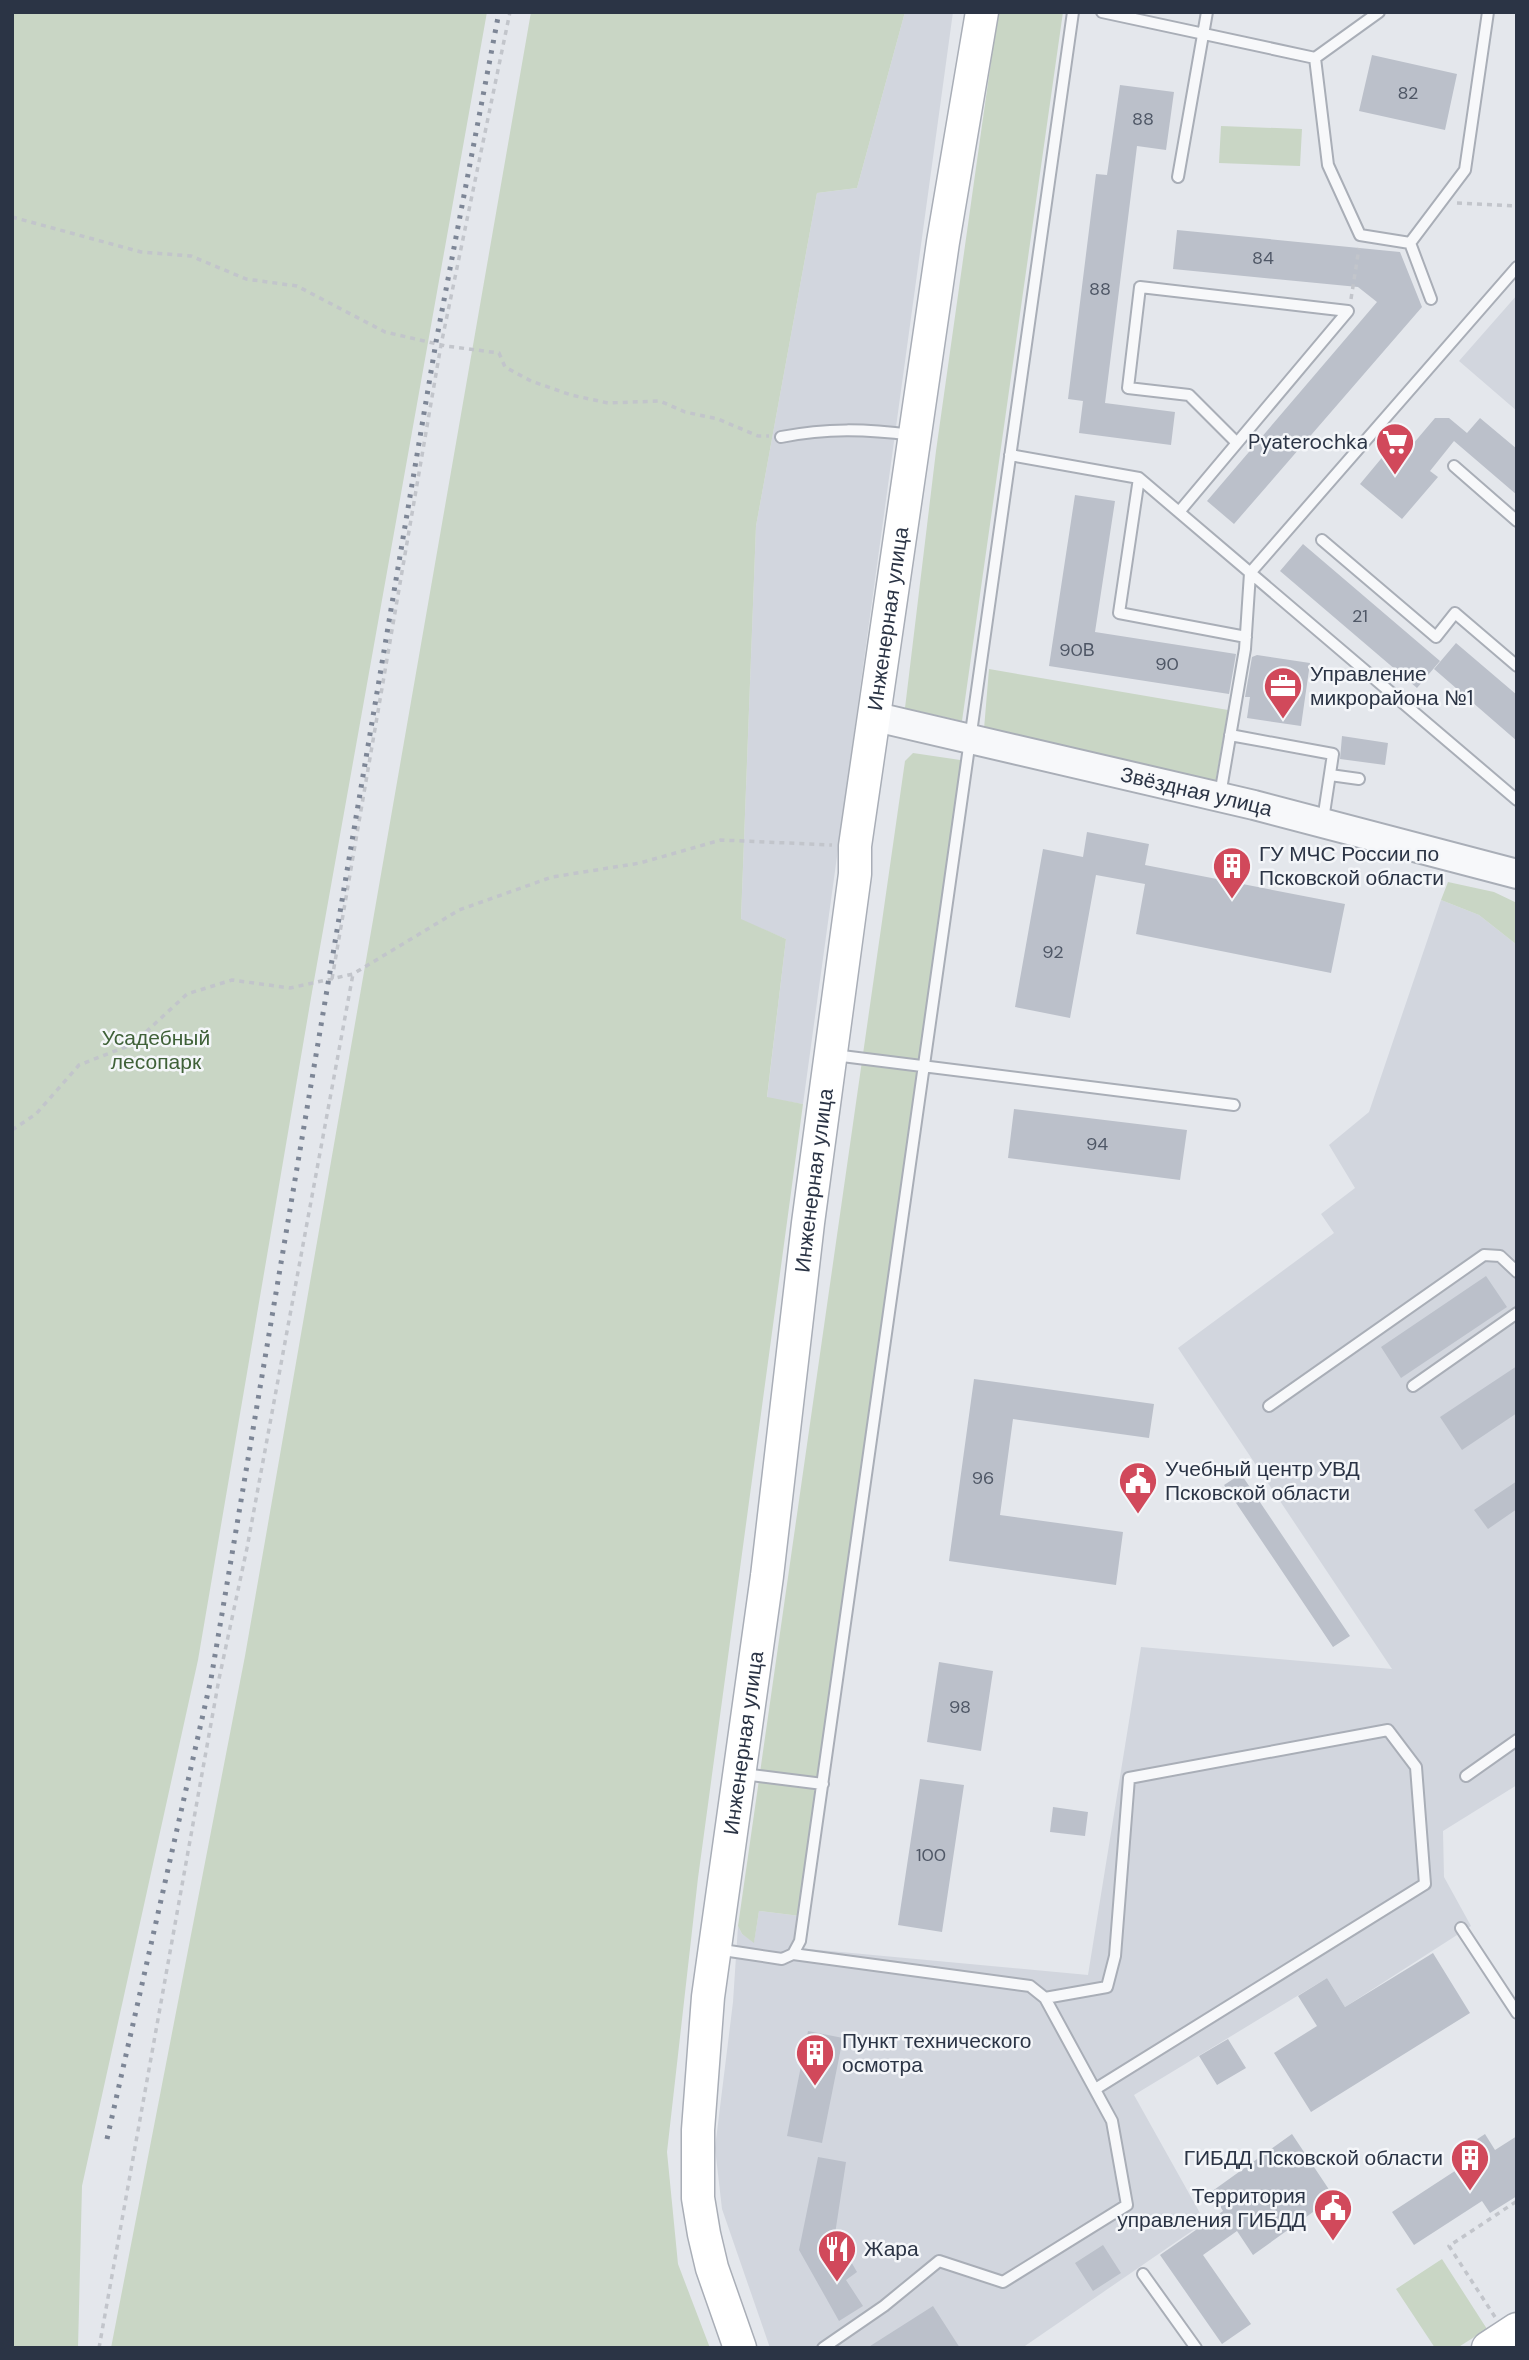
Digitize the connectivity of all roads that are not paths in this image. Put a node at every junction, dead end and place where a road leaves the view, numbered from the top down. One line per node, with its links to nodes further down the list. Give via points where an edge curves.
1 (982, 12): 13 (main road, Инженерная улица)
2 (1073, 12): 16 (lane)
3 (1102, 12): 7 (lane)
4 (1207, 12): 7 (lane)
5 (1379, 12): 8 (lane)
6 (1488, 12): 10 (lane, via 1465,170)
7 (1201, 32): 8 (lane); 9 (lane)
8 (1315, 58): 10 (lane, via 1328,165 1360,235)
9 (1178, 177)
10 (1410, 243): 12 (lane)
11 (1517, 267): 22 (lane)
12 (1431, 299)
13 (915, 436): 14 (lane, via 861,428 820,429); 25 (main road, Инженерная улица)
14 (781, 438)
15 (1237, 443): 15 (lane, via 1348,311 1140,287 1128,388 1189,395); 19 (lane)
16 (1010, 455): 18 (lane); 27 (lane)
17 (1454, 466): 20 (lane)
18 (1139, 478): 19 (lane); 23 (lane, via 1119,613)
19 (1179, 512): 22 (lane)
20 (1517, 521)
21 (1322, 540): 24 (lane, via 1436,637 1455,613)
22 (1250, 572): 23 (lane); 31 (lane)
23 (1246, 637): 26 (lane)
24 (1517, 666)
25 (876, 717): 27 (street, Звёздная улица); 34 (main road, Инженерная улица, via 855,846)
26 (1230, 735): 28 (lane, via 1333,754); 30 (lane)
27 (969, 739): 30 (street, Звёздная улица); 35 (lane)
28 (1330, 775): 29 (lane); 32 (lane)
29 (1359, 779)
30 (1219, 797): 32 (street, Звёздная улица)
31 (1517, 800)
32 (1323, 823): 33 (street, Звёздная улица)
33 (1517, 874)
34 (832, 1055): 35 (lane); 42 (main road, Инженерная улица)
35 (923, 1067): 36 (lane); 44 (lane)
36 (1234, 1105)
37 (1517, 1272): 40 (lane, via 1500,1256 1484,1255)
38 (1517, 1313): 39 (lane)
39 (1413, 1386)
40 (1269, 1406)
41 (1517, 1740): 43 (lane)
42 (740, 1774): 44 (lane); 46 (main road, Инженерная улица)
43 (1466, 1776)
44 (823, 1784): 47 (lane, via 800,1941)
45 (1461, 1928): 49 (lane)
46 (716, 1948): 47 (lane, via 782,1959); 53 (main road, Инженерная улица, via 698,2130 698,2198 712,2268)
47 (793, 1954): 48 (lane, via 1006,1981 1030,1986)
48 (1045, 1998): 50 (lane); 50 (lane, via 1107,1987 1115,1956 1129,1778 1388,1730 1416,1767 1425,1884)
49 (1517, 2013)
50 (1097, 2088): 52 (lane, via 1112,2121 1126,2205 1003,2283 939,2261)
51 (1143, 2274): 56 (lane)
52 (839, 2337): 54 (lane); 55 (lane)
53 (740, 2348)
54 (823, 2348)
55 (846, 2348)
56 (1196, 2348)

